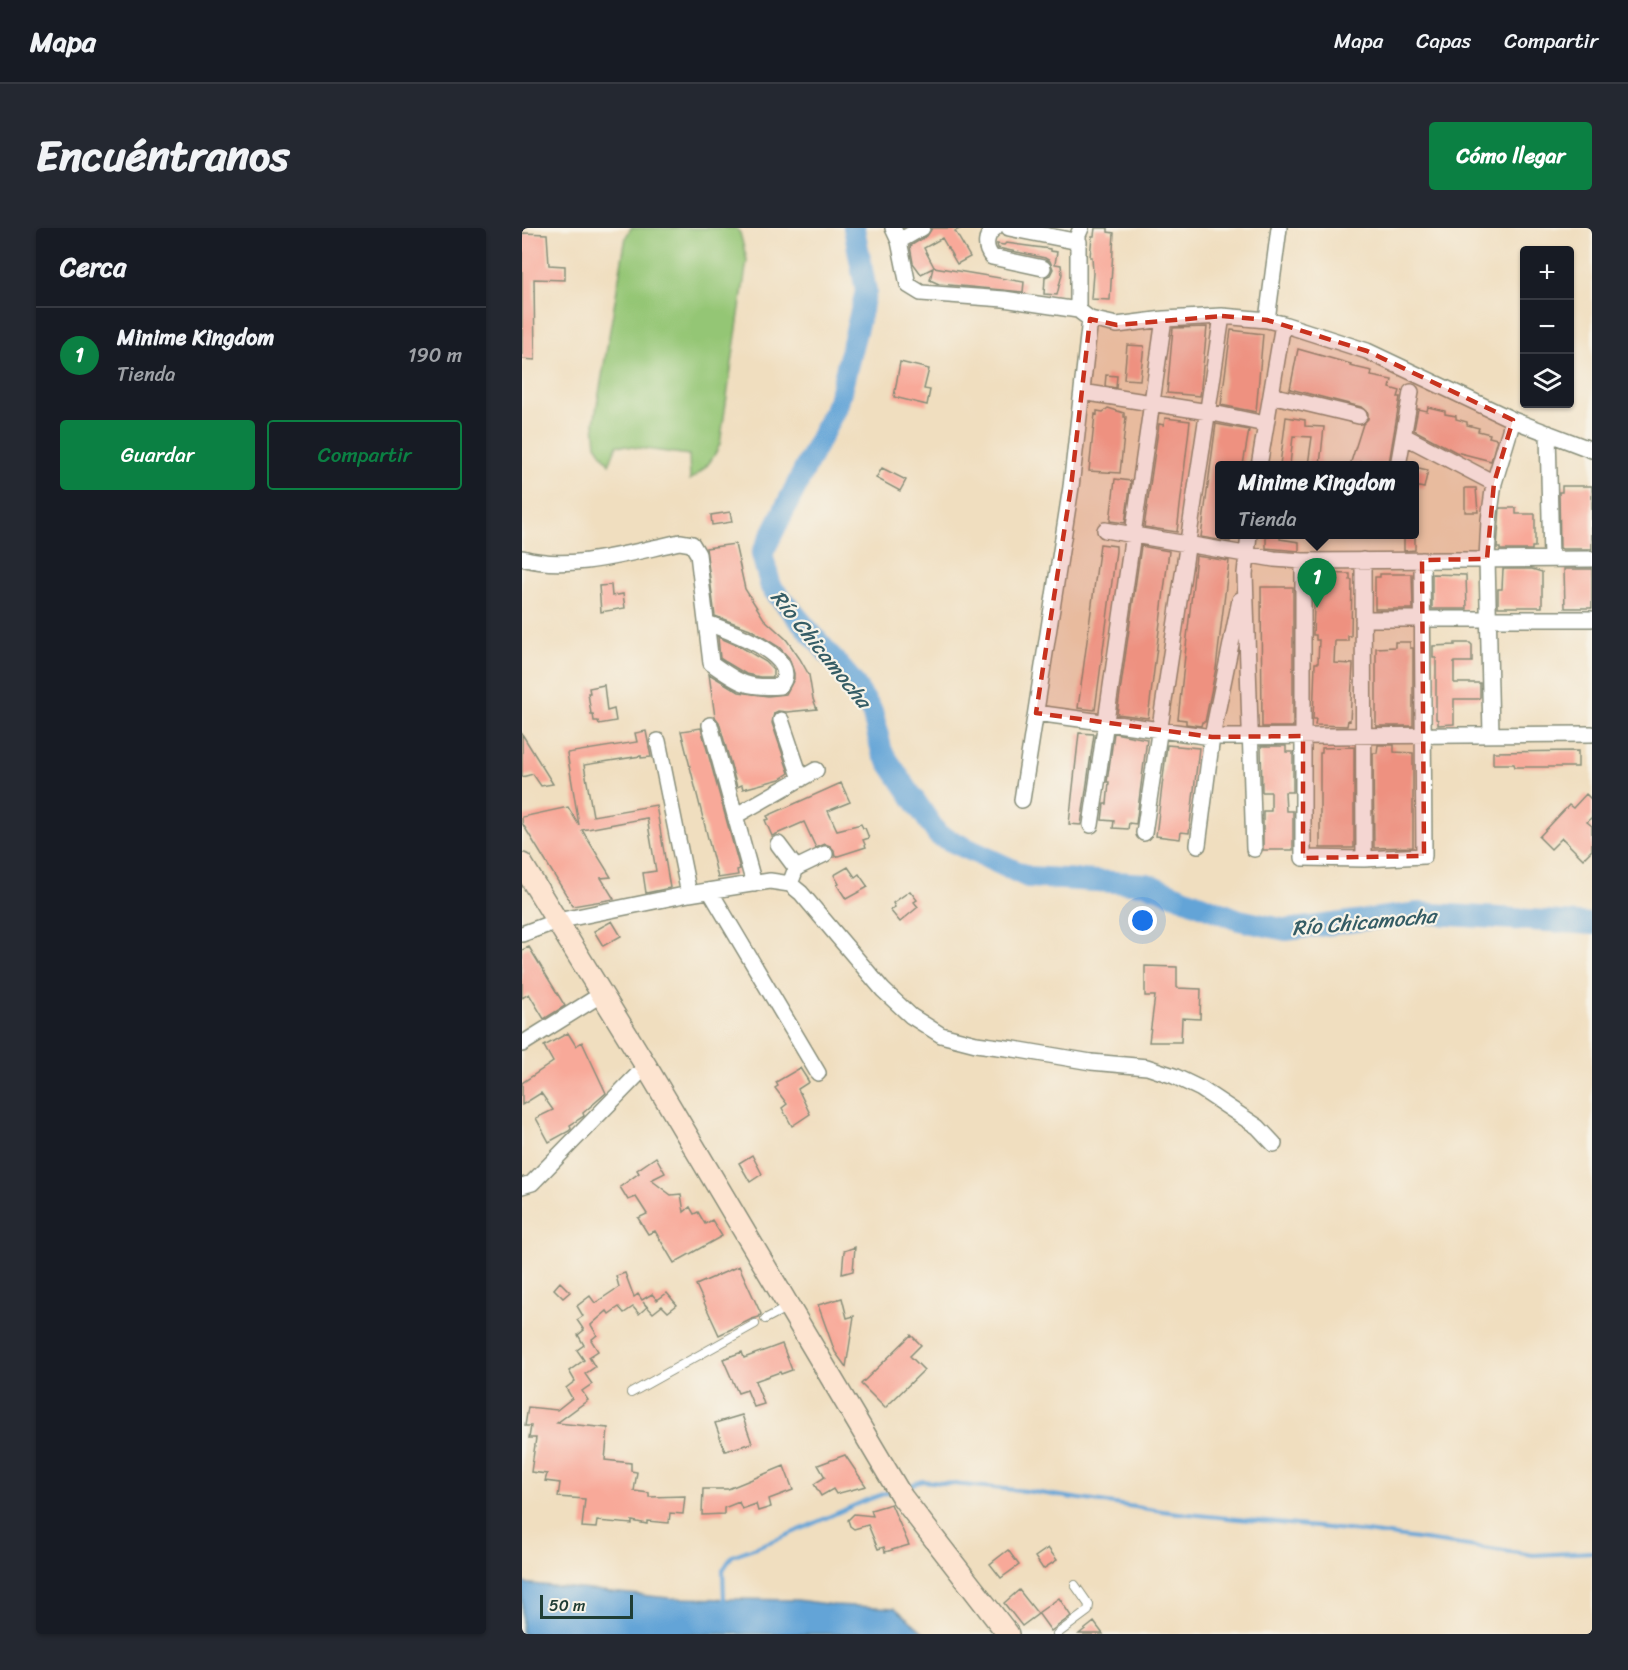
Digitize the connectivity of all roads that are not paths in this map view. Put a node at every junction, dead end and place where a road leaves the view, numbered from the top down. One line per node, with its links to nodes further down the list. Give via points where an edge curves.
1 (922, 228): 6 (street)
2 (995, 228): 7 (street, via 987,243 992,257)
3 (1009, 228): 5 (street)
4 (1279, 228): 12 (street)
5 (1077, 233): 8 (street)
6 (896, 235): 8 (street, via 908,285 921,293)
7 (1043, 268)
8 (1078, 310): 10 (street)
9 (1222, 316): 11 (street); 12 (street); 18 (street)
10 (1090, 319): 11 (street, via 1118,325); 14 (street)
11 (1164, 319): 17 (street)
12 (1268, 320): 13 (street)
13 (1283, 324): 16 (street); 20 (street, via 1367,351)
14 (1082, 392): 17 (street); 46 (street)
15 (1412, 392): 23 (street)
16 (1270, 395): 19 (street); 21 (street)
17 (1152, 403): 18 (street); 29 (street)
18 (1208, 412): 21 (street); 31 (street)
19 (1359, 416)
20 (1513, 420): 22 (street); 27 (street)
21 (1265, 424): 25 (street)
22 (1548, 433): 24 (street); 35 (street)
23 (1404, 435): 26 (street); 27 (street)
24 (1592, 450)
25 (1260, 461)
26 (1399, 461)
27 (1494, 483): 34 (street)
28 (1105, 530): 29 (street)
29 (1133, 535): 31 (street); 48 (street)
30 (1248, 539): 32 (street)
31 (1188, 544): 32 (street); 50 (street)
32 (1246, 554): 39 (street); 40 (street)
33 (522, 558): 45 (street, via 537,563 563,562 680,542 692,544 698,554)
34 (1487, 559): 35 (street); 38 (street); 43 (street)
35 (1551, 559): 36 (street)
36 (1592, 559)
37 (1362, 560): 38 (street); 39 (street); 41 (street)
38 (1422, 560): 42 (street)
39 (1303, 561): 53 (street)
40 (1245, 574): 56 (street); 57 (street)
41 (1363, 619): 42 (street); 54 (street)
42 (1423, 619): 43 (street); 55 (street)
43 (1489, 619): 44 (street); 52 (street)
44 (1592, 619)
45 (707, 623): 45 (street, via 711,663 752,687 780,686 784,682 781,664 772,652)
46 (1036, 712): 48 (street); 61 (street)
47 (780, 720): 60 (street)
48 (1106, 722): 50 (street); 63 (street)
49 (710, 725): 62 (street)
50 (1159, 730): 57 (street); 64 (street)
51 (1592, 734): 52 (street)
52 (1491, 735): 55 (street)
53 (1303, 736): 54 (street); 56 (street); 69 (street, via 1303,858)
54 (1363, 736): 55 (street); 69 (street)
55 (1424, 736): 69 (street, via 1424,856)
56 (1250, 737): 57 (street); 67 (street)
57 (1212, 738): 66 (street)
58 (658, 741): 75 (street)
59 (816, 770): 60 (street)
60 (801, 779): 62 (street)
61 (1022, 800)
62 (735, 816): 72 (street)
63 (1091, 825)
64 (1143, 833)
65 (778, 844): 71 (street)
66 (1198, 845)
67 (1254, 849)
68 (825, 854): 71 (street)
69 (1364, 859)
70 (522, 864): 76 (main road)
71 (796, 868): 73 (street)
72 (754, 884): 73 (street); 74 (street)
73 (790, 884): 82 (street, via 883,990 911,1016 941,1035 976,1044 1165,1073 1222,1102 1258,1127)
74 (710, 891): 75 (street); 81 (street)
75 (689, 894): 76 (street)
76 (557, 921): 77 (street); 78 (main road)
77 (522, 934)
78 (602, 994): 79 (street); 80 (main road)
79 (522, 1044)
80 (646, 1066): 83 (street, via 532,1183); 84 (main road)
81 (818, 1073)
82 (1274, 1144)
83 (522, 1185)
84 (789, 1306): 85 (lane); 89 (main road, via 902,1497)
85 (765, 1319)
86 (755, 1324): 87 (lane)
87 (631, 1393)
88 (1075, 1585): 90 (lane, via 1089,1605 1088,1611)
89 (1008, 1634)
90 (1058, 1634)

